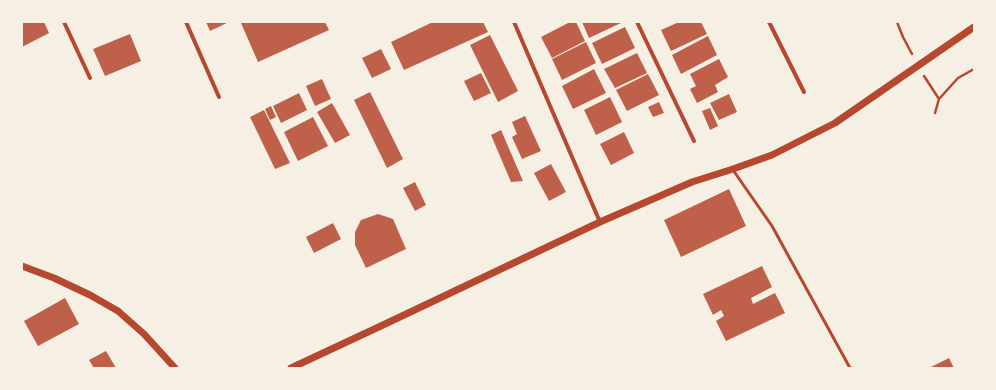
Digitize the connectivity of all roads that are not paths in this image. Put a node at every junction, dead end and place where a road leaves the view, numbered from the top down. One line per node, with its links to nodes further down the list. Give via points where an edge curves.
1 (64, 22): 7 (street)
2 (186, 22): 9 (street)
3 (514, 22): 12 (street)
4 (637, 22): 10 (street)
5 (768, 22): 8 (street)
6 (974, 27): 11 (street, via 835,123 772,155)
7 (90, 78)
8 (804, 92)
9 (219, 97)
10 (694, 141)
11 (732, 169): 12 (street, via 692,182); 16 (lane, via 772,226)
12 (600, 222): 15 (street)
13 (22, 266): 14 (street, via 54,278 118,311 144,334)
14 (175, 368)
15 (291, 368)
16 (850, 368)

